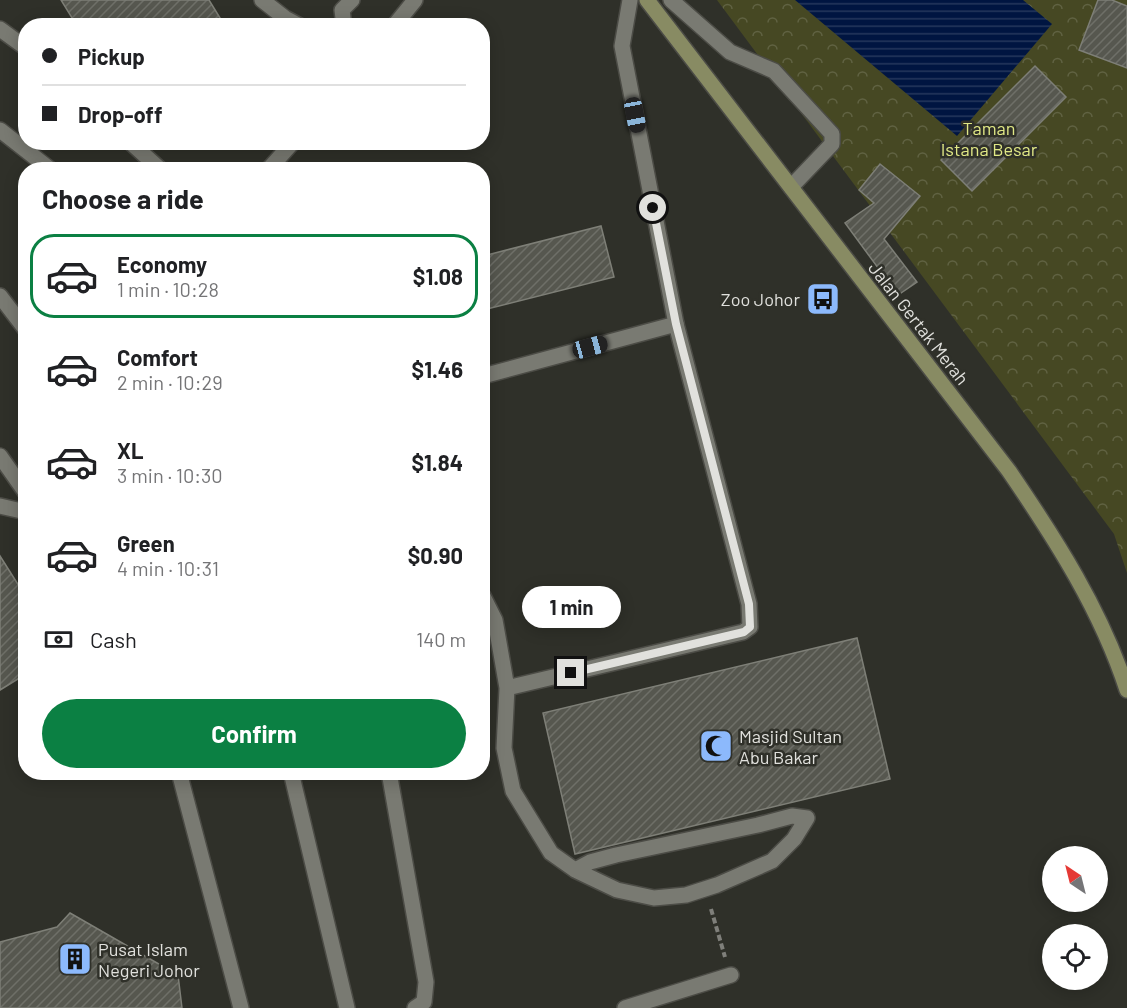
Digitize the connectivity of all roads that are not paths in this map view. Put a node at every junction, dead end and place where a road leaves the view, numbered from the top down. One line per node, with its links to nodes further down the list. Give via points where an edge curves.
1 (262, 0): 7 (street)
2 (352, 0): 8 (street, via 342,10)
3 (415, 0): 9 (street)
4 (630, 0): 23 (street, via 622,46)
5 (647, 0): 20 (main road, Jalan Gertak Merah)
6 (671, 0): 20 (street, via 730,52 774,71 832,134 832,144)
7 (285, 18)
8 (343, 18)
9 (403, 18)
10 (0, 29): 11 (street)
11 (18, 42)
12 (0, 130): 13 (street)
13 (18, 144)
14 (26, 150): 17 (street)
15 (139, 150): 18 (street)
16 (286, 150): 19 (street)
17 (41, 162)
18 (151, 162)
19 (275, 162)
20 (790, 187): 31 (main road, Jalan Gertak Merah, via 1010,471 1088,599)
21 (0, 296): 22 (street)
22 (18, 320)
23 (676, 324): 24 (street); 30 (street, via 749,604 750,627 744,632)
24 (490, 374)
25 (0, 456): 26 (street)
26 (18, 482)
27 (0, 506): 28 (street)
28 (18, 510)
29 (490, 610): 30 (street)
30 (507, 688): 35 (street, via 504,748 513,791 551,853)
31 (1127, 690)
32 (181, 780): 37 (street)
33 (293, 780): 38 (street)
34 (390, 780): 39 (street, via 426,982 424,1002)
35 (575, 870): 35 (street, via 616,855 792,816 807,818 794,839 772,861 686,895 654,898 617,890)
36 (731, 975): 40 (street)
37 (241, 1008)
38 (347, 1008)
39 (415, 1008)
40 (625, 1008)

